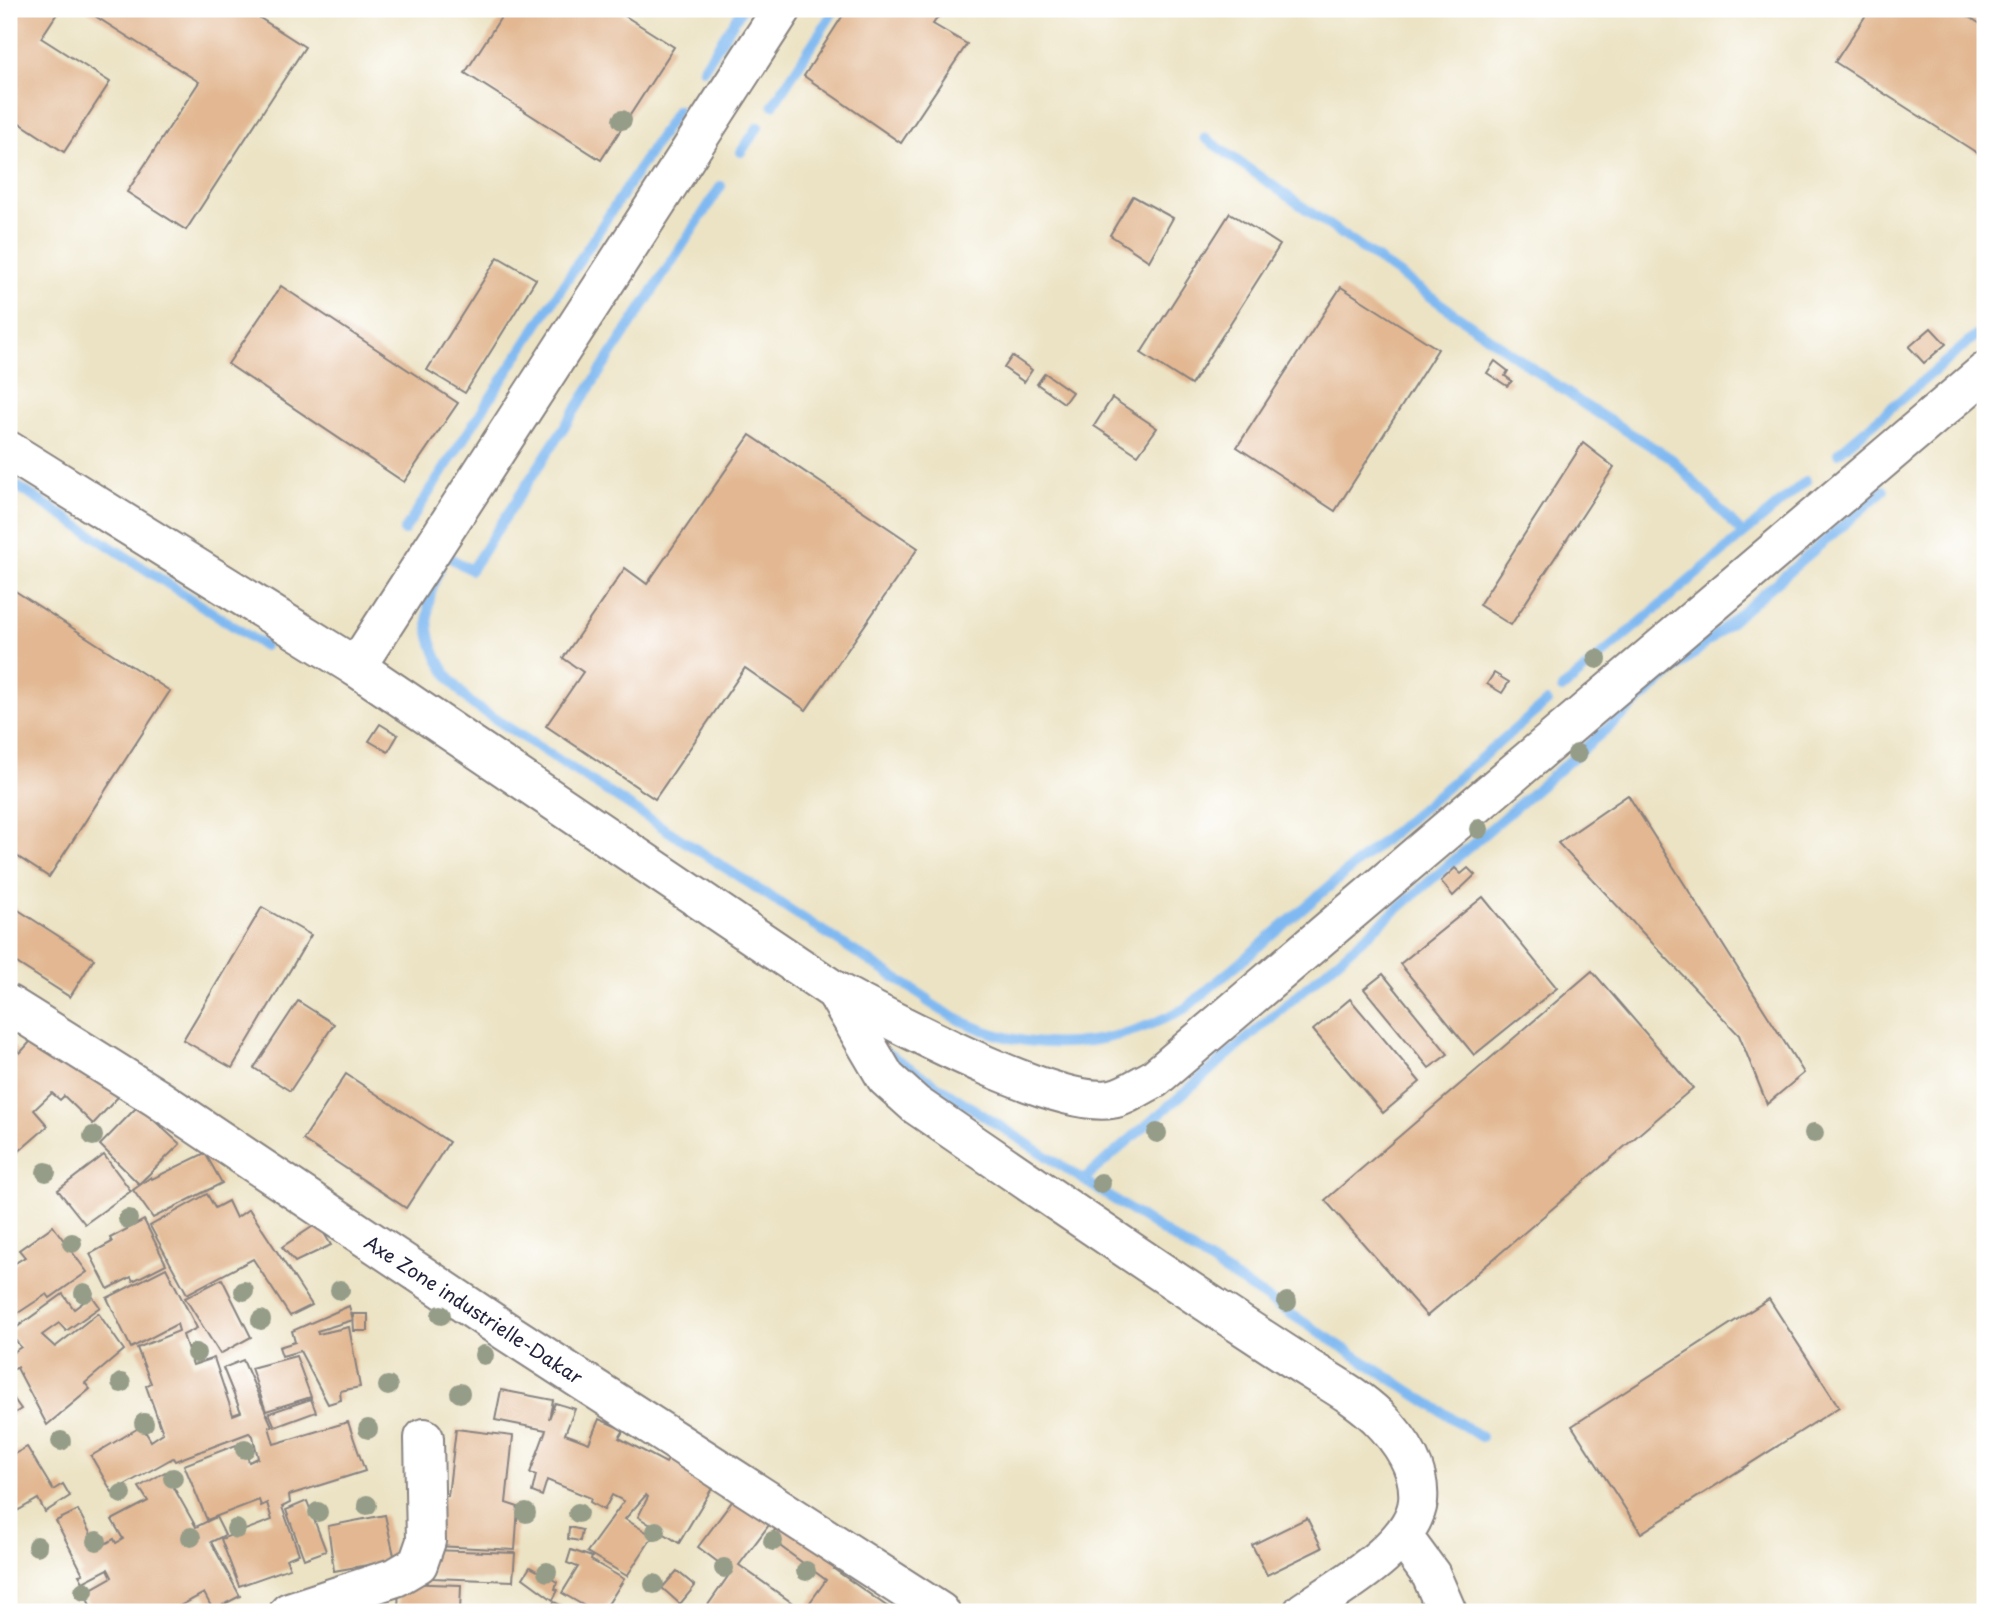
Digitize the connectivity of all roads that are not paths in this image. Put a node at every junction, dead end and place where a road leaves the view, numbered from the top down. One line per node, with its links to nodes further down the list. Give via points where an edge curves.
1 (782, 9): 4 (main road)
2 (1985, 372): 5 (main road, via 1154,1079 1110,1099 1062,1095 954,1051)
3 (9, 451): 4 (main road)
4 (356, 667): 5 (main road)
5 (835, 991): 8 (main road, via 886,1078 916,1105 1142,1260 1344,1389 1378,1417 1402,1444 1414,1469 1418,1502)
6 (9, 1005): 10 (main road, Axe Zone industrielle-Dakar)
7 (424, 1438): 9 (main road, via 426,1541 418,1564 396,1577)
8 (1403, 1537): 11 (main road); 12 (main road, via 1431,1575)
9 (289, 1612)
10 (940, 1612)
11 (1303, 1612)
12 (1447, 1612)

